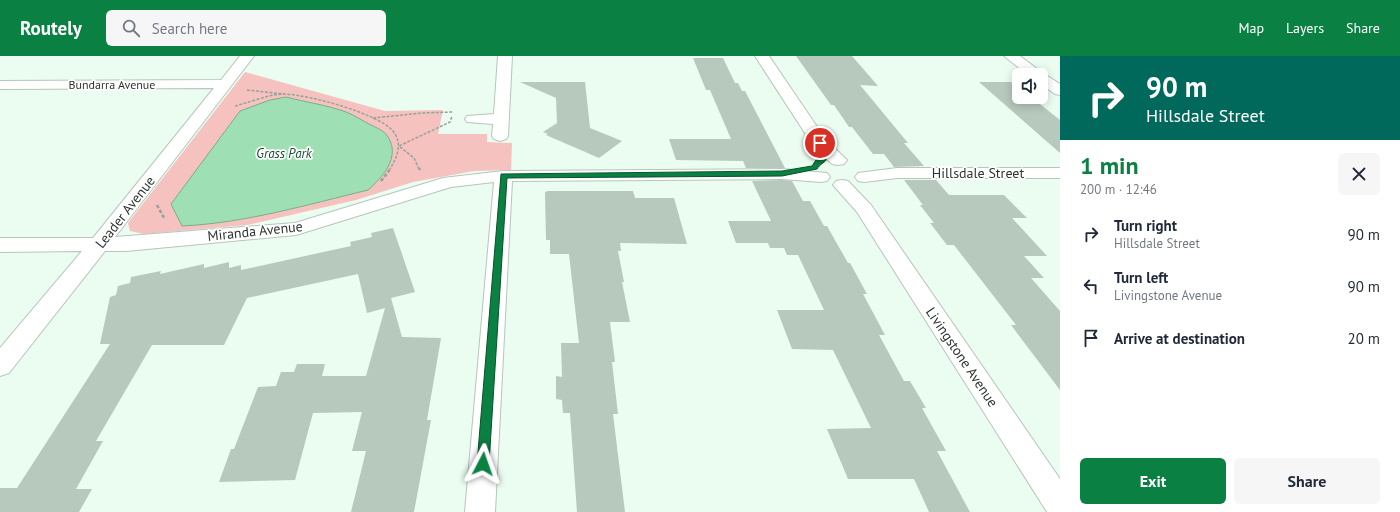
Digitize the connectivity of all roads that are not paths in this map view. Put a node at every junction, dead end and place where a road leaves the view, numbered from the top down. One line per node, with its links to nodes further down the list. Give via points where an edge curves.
1 (247, 56): 8 (street, Leader Avenue)
2 (505, 56): 11 (street)
3 (762, 56): 13 (street)
4 (1011, 56): 5 (street)
5 (1028, 68)
6 (1048, 83): 9 (street)
7 (0, 84): 8 (street, Bundarra Avenue)
8 (233, 87): 17 (street, Leader Avenue)
9 (1060, 91)
10 (466, 115): 11 (street)
11 (501, 119): 12 (street)
12 (500, 136)
13 (823, 161): 15 (street, via 782,174); 16 (street); 16 (street, via 834,183)
14 (1060, 173): 16 (street, Hillsdale Street, via 897,173)
15 (503, 176): 17 (street, Miranda Avenue, via 448,182 296,229 126,244); 21 (street)
16 (855, 178): 20 (street, Livingstone Avenue, via 864,209)
17 (100, 243): 18 (street, Miranda Avenue); 19 (street, Leader Avenue)
18 (0, 245)
19 (0, 366)
20 (1060, 505)
21 (480, 512)

